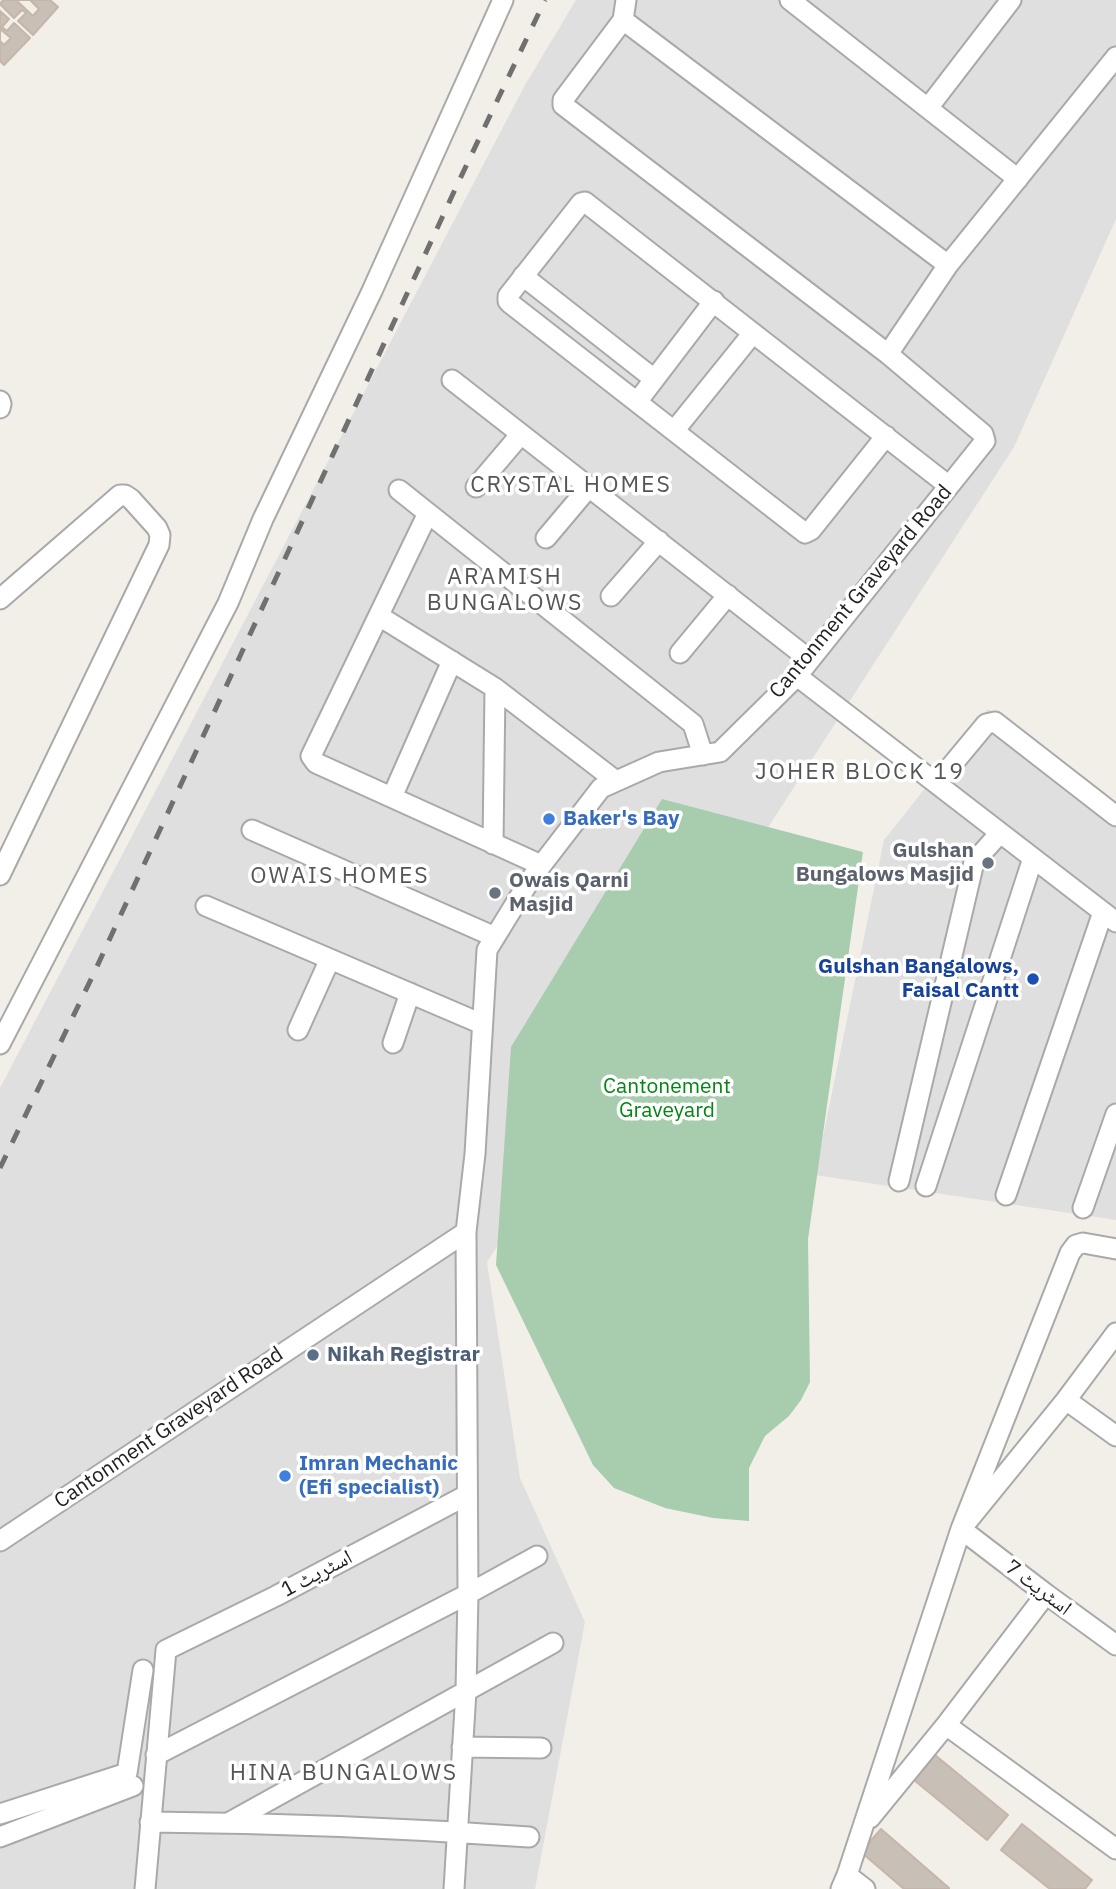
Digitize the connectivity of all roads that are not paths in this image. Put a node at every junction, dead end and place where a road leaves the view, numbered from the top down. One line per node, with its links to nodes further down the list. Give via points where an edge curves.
1 (503, 0): 56 (street, via 228,603)
2 (791, 0): 6 (street)
3 (1011, 0): 6 (street)
4 (624, 10): 8 (street); 12 (street, via 563,105)
5 (1116, 57): 7 (street)
6 (928, 108): 7 (street)
7 (1018, 178): 8 (street)
8 (948, 264): 12 (street)
9 (523, 276): 10 (street, via 586,202); 13 (street); 16 (street, via 508,301)
10 (714, 301): 11 (street); 13 (street)
11 (753, 333): 18 (street); 20 (street)
12 (888, 354): 21 (street, Cantonment Graveyard Road, via 983,435 982,447)
13 (654, 379): 16 (street)
14 (452, 380): 19 (street)
15 (0, 401): 17 (street)
16 (636, 402): 18 (street)
17 (0, 408)
18 (674, 431): 20 (street, via 805,533)
19 (521, 434): 22 (street); 23 (street)
20 (886, 436): 21 (street)
21 (949, 486): 33 (street, Cantonment Graveyard Road)
22 (476, 487)
23 (589, 487): 26 (street); 27 (street)
24 (399, 490): 25 (street)
25 (428, 513): 31 (street); 37 (street, via 693,724)
26 (546, 537)
27 (659, 541): 28 (street); 29 (street)
28 (728, 595): 32 (street); 33 (street)
29 (611, 596)
30 (0, 599): 47 (street, via 120,495 131,499 160,535)
31 (379, 616): 34 (street); 40 (street, via 311,756 316,763)
32 (680, 653)
33 (810, 660): 35 (street, Cantonment Graveyard Road)
34 (452, 661): 36 (street); 40 (street)
35 (797, 676): 37 (street, Cantonment Graveyard Road, via 720,752); 39 (street)
36 (495, 688): 38 (street); 44 (street)
37 (703, 755): 38 (street, Cantonment Graveyard Road, via 659,762)
38 (617, 781): 46 (street, Cantonment Graveyard Road, via 601,788)
39 (937, 783): 41 (street, via 986,724 995,722); 43 (street)
40 (392, 797): 44 (street)
41 (1116, 816)
42 (253, 830): 50 (street)
43 (1000, 833): 45 (street); 58 (street, via 974,862)
44 (493, 844): 46 (street)
45 (1033, 858): 49 (street); 59 (street)
46 (541, 866): 50 (street, Cantonment Graveyard Road)
47 (0, 876)
48 (206, 906): 51 (street)
49 (1109, 917): 60 (street)
50 (495, 937): 53 (street, Cantonment Graveyard Road, via 486,950)
51 (330, 959): 52 (street); 54 (street)
52 (410, 993): 53 (street); 55 (street)
53 (482, 1024): 62 (street, Cantonment Graveyard Road)
54 (298, 1030)
55 (393, 1043)
56 (0, 1044)
57 (1116, 1114): 61 (street)
58 (900, 1181)
59 (926, 1186)
60 (1006, 1195)
61 (1083, 1208)
62 (466, 1232): 67 (street); 69 (street, Cantonment Graveyard Road)
63 (1116, 1249): 68 (street, via 1083,1243 1070,1253)
64 (1116, 1333): 65 (street)
65 (1066, 1399): 66 (street); 68 (street)
66 (1116, 1436)
67 (467, 1495): 71 (street); 80 (street, اسٹریٹ 1, via 166,1650)
68 (961, 1529): 72 (street, اسٹریٹ 7); 85 (street)
69 (0, 1541)
70 (537, 1556): 71 (street)
71 (468, 1594): 76 (street); 80 (street)
72 (1046, 1594): 74 (street, اسٹریٹ 7); 77 (street)
73 (553, 1643): 76 (street)
74 (1116, 1645)
75 (143, 1670): 82 (street, via 127,1773)
76 (466, 1691): 78 (street); 84 (street)
77 (946, 1725): 85 (street); 89 (street)
78 (462, 1747): 79 (street); 86 (street)
79 (541, 1748)
80 (156, 1755): 83 (street)
81 (133, 1786): 87 (street)
82 (1, 1810)
83 (150, 1822): 84 (street); 91 (street)
84 (229, 1823): 86 (street)
85 (862, 1827): 90 (street)
86 (457, 1832): 88 (street); 92 (street)
87 (0, 1837)
88 (528, 1837)
89 (1116, 1849)
90 (844, 1882): 93 (street)
91 (145, 1889)
92 (454, 1889)
93 (866, 1889)

